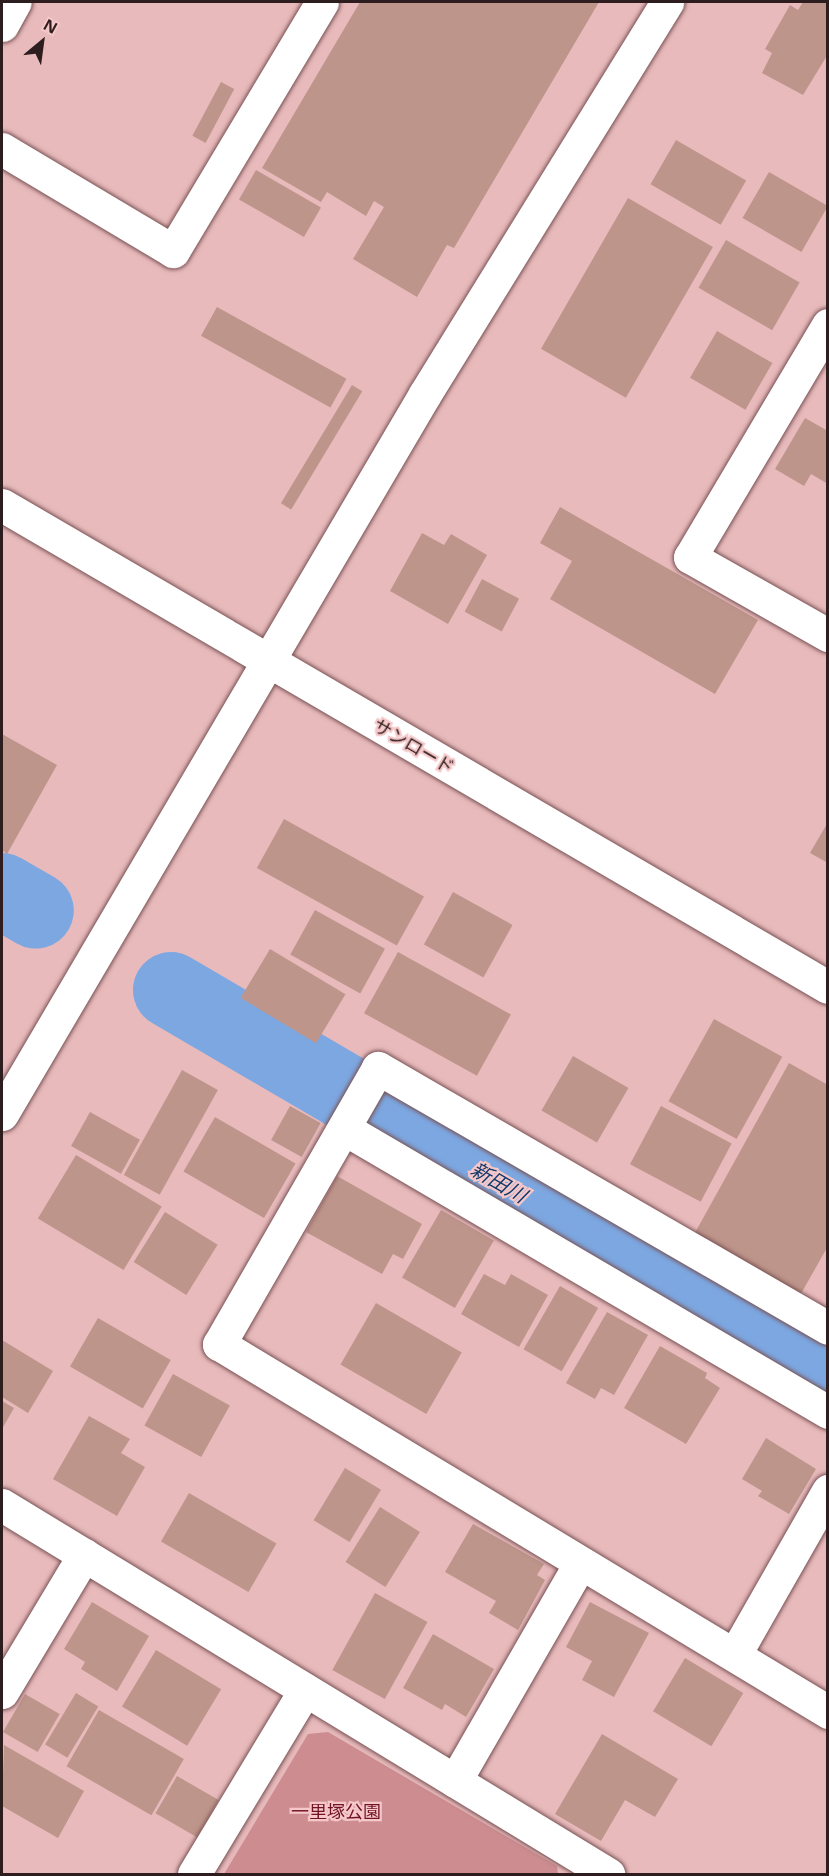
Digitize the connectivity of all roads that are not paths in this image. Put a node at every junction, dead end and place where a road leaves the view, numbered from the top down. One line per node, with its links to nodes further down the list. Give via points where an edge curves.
1 (15, 2): 4 (street)
2 (322, 2): 5 (street, via 172,250)
3 (667, 2): 9 (street, via 425,394)
4 (2, 25)
5 (2, 149)
6 (828, 325): 8 (street, via 690,557)
7 (2, 505): 9 (street, サンロード)
8 (828, 635)
9 (270, 662): 10 (street, サンロード); 12 (street)
10 (828, 987)
11 (357, 1107): 13 (street, via 378,1068); 14 (street); 18 (street, via 219,1344)
12 (2, 1114)
13 (828, 1328)
14 (828, 1412)
15 (828, 1491): 19 (street)
16 (2, 1505): 17 (street)
17 (84, 1555): 20 (street); 21 (street)
18 (580, 1564): 19 (street); 23 (street)
19 (735, 1654): 22 (street)
20 (305, 1690): 23 (street); 25 (street)
21 (2, 1692)
22 (828, 1712)
23 (454, 1781): 24 (street)
24 (598, 1872)
25 (194, 1875)

